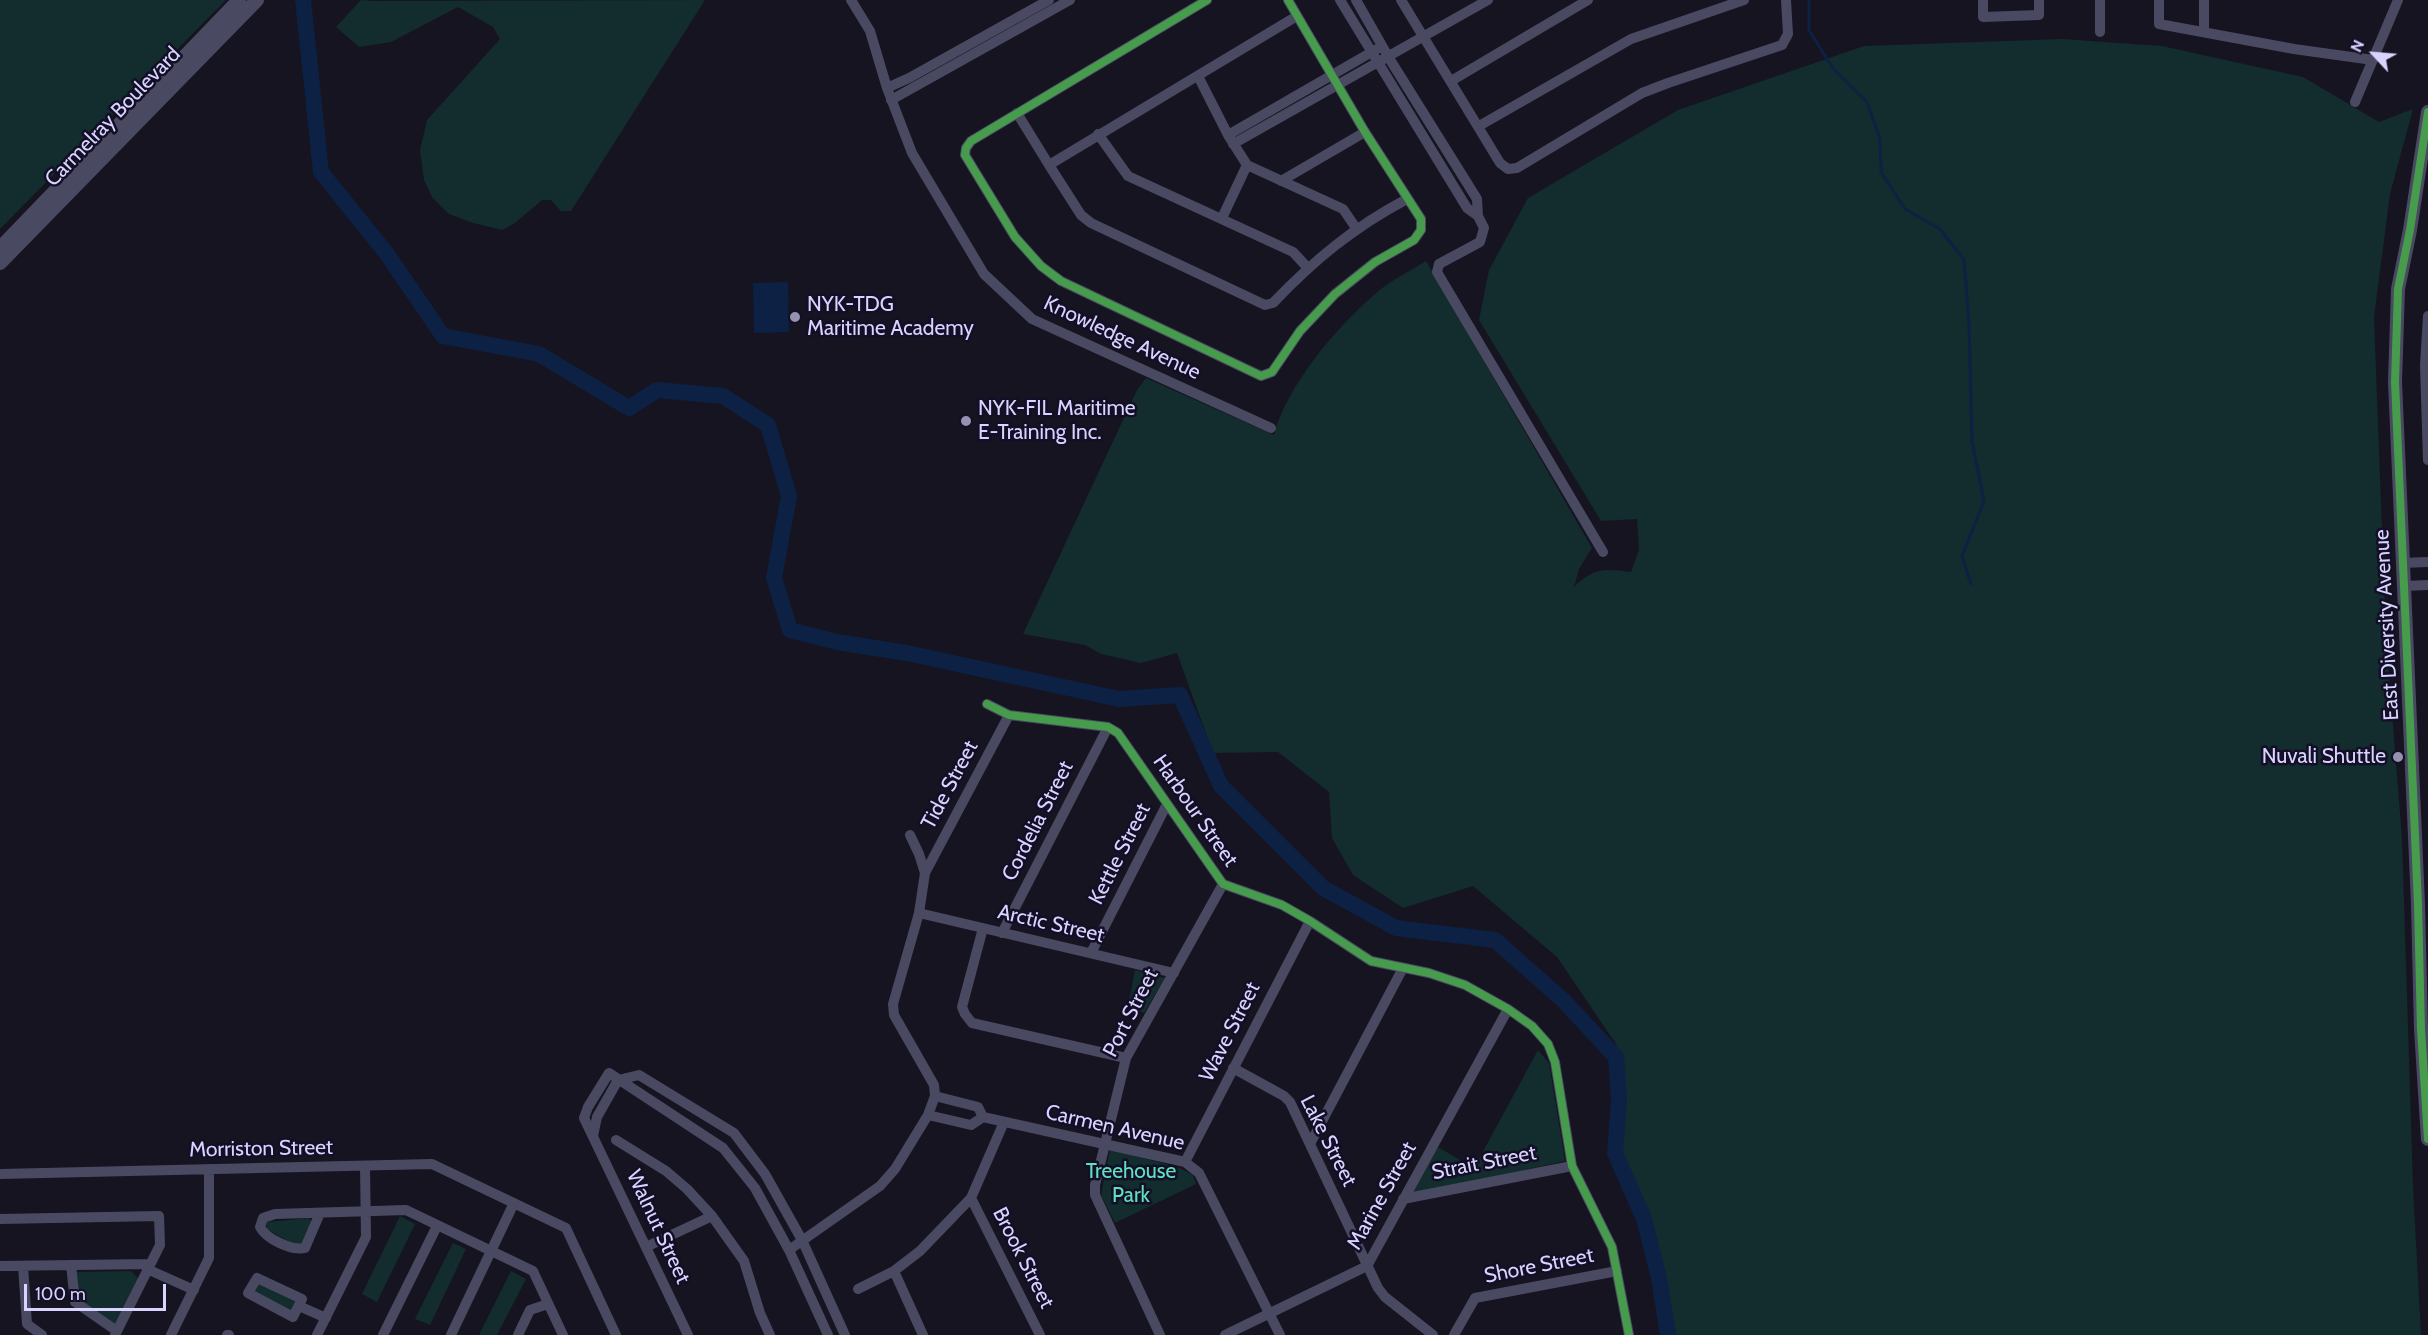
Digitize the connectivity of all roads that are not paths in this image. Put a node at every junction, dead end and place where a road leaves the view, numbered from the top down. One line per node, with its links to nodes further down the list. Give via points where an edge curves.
1 (239, 0): 46 (street, Carmelray Boulevard)
2 (257, 0): 47 (street, Carmelray Boulevard)
3 (850, 0): 31 (street, Knowledge Avenue, via 870,31)
4 (1049, 0): 31 (street)
5 (1070, 0): 32 (street)
6 (1207, 0): 34 (street)
7 (1288, 0): 21 (street)
8 (1340, 0): 25 (street)
9 (1356, 0): 25 (street)
10 (1401, 0): 24 (street)
11 (1488, 0): 24 (street)
12 (1588, 0): 29 (street)
13 (1744, 0): 36 (street, via 1631,39)
14 (1786, 0): 36 (street, via 1788,34 1782,45 1649,90 1517,168 1508,169 1500,163)
15 (1983, 0): 16 (street, via 1983,16 2039,15)
16 (2039, 0)
17 (2100, 0): 22 (street)
18 (2159, 0): 23 (street, via 2159,24)
19 (2204, 0): 23 (street)
20 (2398, 0): 26 (street)
21 (1297, 16): 27 (street); 28 (street)
22 (2100, 32)
23 (2204, 32): 26 (street)
24 (1422, 37): 25 (street); 29 (street)
25 (1380, 53): 27 (street); 30 (street); 52 (street, via 1477,199 1478,216 1484,228 1480,242 1439,264 1437,272)
26 (2373, 60): 33 (street)
27 (1333, 75): 30 (street); 39 (street)
28 (1198, 76): 38 (street); 39 (street)
29 (1451, 81): 36 (street)
30 (1339, 86): 37 (street); 39 (street)
31 (887, 88): 32 (street, Knowledge Avenue)
32 (891, 100): 50 (street, Knowledge Avenue, via 912,153 984,274 1032,320)
33 (2355, 102)
34 (1017, 113): 40 (street); 43 (street, via 971,141 965,155 1026,251 1061,281 1261,376 1272,372 1300,331 1335,294 1375,262 1414,240 1421,230 1421,219)
35 (2427, 120): 54 (street, East Diversity Avenue, via 2398,289 2395,382)
36 (1479, 126)
37 (1365, 132): 42 (street); 43 (street)
38 (1098, 134): 40 (street); 44 (street, via 1128,176)
39 (1231, 140): 41 (street)
40 (1049, 165): 48 (street, via 1091,224 1265,305 1273,303)
41 (1247, 165): 42 (street); 44 (street)
42 (1281, 181): 45 (street, via 1343,209)
43 (1407, 199): 45 (street)
44 (1222, 218): 48 (street, via 1293,252)
45 (1356, 228): 48 (street)
46 (0, 248)
47 (0, 262)
48 (1307, 267)
49 (2428, 316): 51 (street)
50 (1271, 428)
51 (2428, 460)
52 (1603, 552)
53 (2428, 562): 54 (street)
54 (2402, 563): 56 (street, East Diversity Avenue)
55 (2428, 585): 56 (street)
56 (2404, 586): 72 (street, East Diversity Avenue)
57 (987, 704): 58 (street)
58 (1009, 716): 59 (street); 62 (street, Tide Street)
59 (1108, 727): 60 (street, Harbour Street, via 1118,733); 67 (street, Cordelia Street)
60 (1167, 804): 63 (street, Harbour Street); 68 (street, Kettle Street)
61 (910, 835): 62 (street)
62 (925, 873): 64 (street)
63 (1223, 884): 65 (street, Harbour Street, via 1267,899); 70 (street, Port Street)
64 (919, 913): 66 (street, Arctic Street); 77 (street, via 893,1004 894,1015 934,1085)
65 (1310, 921): 69 (street, Harbour Street, via 1371,961); 75 (street, Wave Street)
66 (983, 928): 67 (street, Arctic Street); 74 (street, via 962,1007 972,1023)
67 (1002, 933): 68 (street, Arctic Street)
68 (1091, 953): 70 (street, Arctic Street)
69 (1403, 968): 71 (street, Harbour Street, via 1465,985); 85 (street)
70 (1174, 973): 74 (street, Port Street)
71 (1508, 1009): 88 (street, Harbour Street, via 1532,1026 1548,1044 1555,1062); 92 (street, Marine Street)
72 (2425, 1012): 73 (street, East Diversity Avenue)
73 (2425, 1029): 82 (street, East Diversity Avenue)
74 (1126, 1058): 84 (street, Port Street)
75 (1233, 1068): 85 (street, Lake Street, via 1290,1102); 86 (street, Wave Street)
76 (618, 1080): 81 (street, via 597,1117); 81 (street, Walnut Street, via 609,1073 588,1107 584,1118); 99 (street, via 639,1076 734,1133 765,1174); 101 (street, via 723,1148 755,1188)
77 (935, 1096): 78 (street); 79 (street, Carmen Avenue, via 978,1107)
78 (928, 1115): 79 (street, Carmen Avenue, via 971,1125); 99 (street, via 895,1170 880,1186)
79 (983, 1117): 80 (street, Carmen Avenue)
80 (1004, 1122): 84 (street, Carmen Avenue); 91 (street)
81 (593, 1136): 100 (street, Walnut Street)
82 (2428, 1139)
83 (616, 1140): 96 (street, via 666,1171)
84 (1105, 1144): 86 (street, Carmen Avenue); 131 (street, Port Street, via 1095,1195)
85 (1310, 1144): 106 (street, Lake Street)
86 (1185, 1162): 114 (street, Carmen Avenue, via 1199,1173)
87 (366, 1166): 89 (street, Morriston Street); 93 (street, Morriston Street, via 432,1164); 94 (street)
88 (1572, 1166): 92 (street, Strait Street); 109 (street, Harbour Street, via 1612,1247)
89 (209, 1169): 90 (street, Morriston Street); 111 (street, via 209,1258)
90 (0, 1174)
91 (971, 1198): 108 (street, via 920,1251); 130 (street, Brook Street)
92 (1403, 1199): 106 (street, Marine Street)
93 (514, 1203): 102 (street); 124 (street, Morriston Street, via 566,1228)
94 (366, 1211): 95 (street); 98 (street, via 406,1210); 115 (street, via 366,1237)
95 (320, 1213): 95 (street, via 267,1215 260,1227 292,1248 305,1248)
96 (712, 1216): 100 (street); 126 (street, via 744,1261)
97 (0, 1219): 107 (street, via 159,1216 160,1245)
98 (437, 1226): 102 (street); 120 (street)
99 (802, 1240): 101 (street); 128 (street)
100 (646, 1247): 125 (street, Walnut Street)
101 (789, 1250): 127 (street)
102 (491, 1252): 112 (street, via 533,1271); 121 (street)
103 (71, 1265): 105 (street); 107 (street); 116 (street, via 75,1302)
104 (0, 1266): 105 (street)
105 (23, 1266): 117 (street, via 27,1324)
106 (1367, 1266): 114 (street, Marine Street); 134 (street, Lake Street, via 1385,1297)
107 (149, 1267): 111 (street); 116 (street)
108 (894, 1271): 110 (street); 129 (street)
109 (1617, 1271): 135 (street, Shore Street, via 1475,1298); 136 (street, Harbour Street)
110 (858, 1289)
111 (194, 1290): 118 (street)
112 (548, 1304): 122 (street, via 530,1310); 123 (street)
113 (299, 1306): 113 (street, via 301,1298 257,1278 248,1292 292,1317); 115 (street)
114 (1270, 1313): 132 (street, Marine Street); 133 (street, Carmen Avenue)
115 (326, 1318): 119 (street)
116 (116, 1333)
117 (42, 1335)
118 (171, 1335)
119 (317, 1335)
120 (383, 1335)
121 (451, 1335)
122 (518, 1335)
123 (563, 1335)
124 (616, 1335)
125 (688, 1335)
126 (770, 1335)
127 (828, 1335)
128 (845, 1335)
129 (923, 1335)
130 (1040, 1335)
131 (1160, 1335)
132 (1225, 1335)
133 (1281, 1335)
134 (1433, 1335)
135 (1455, 1335)
136 (1629, 1335)

